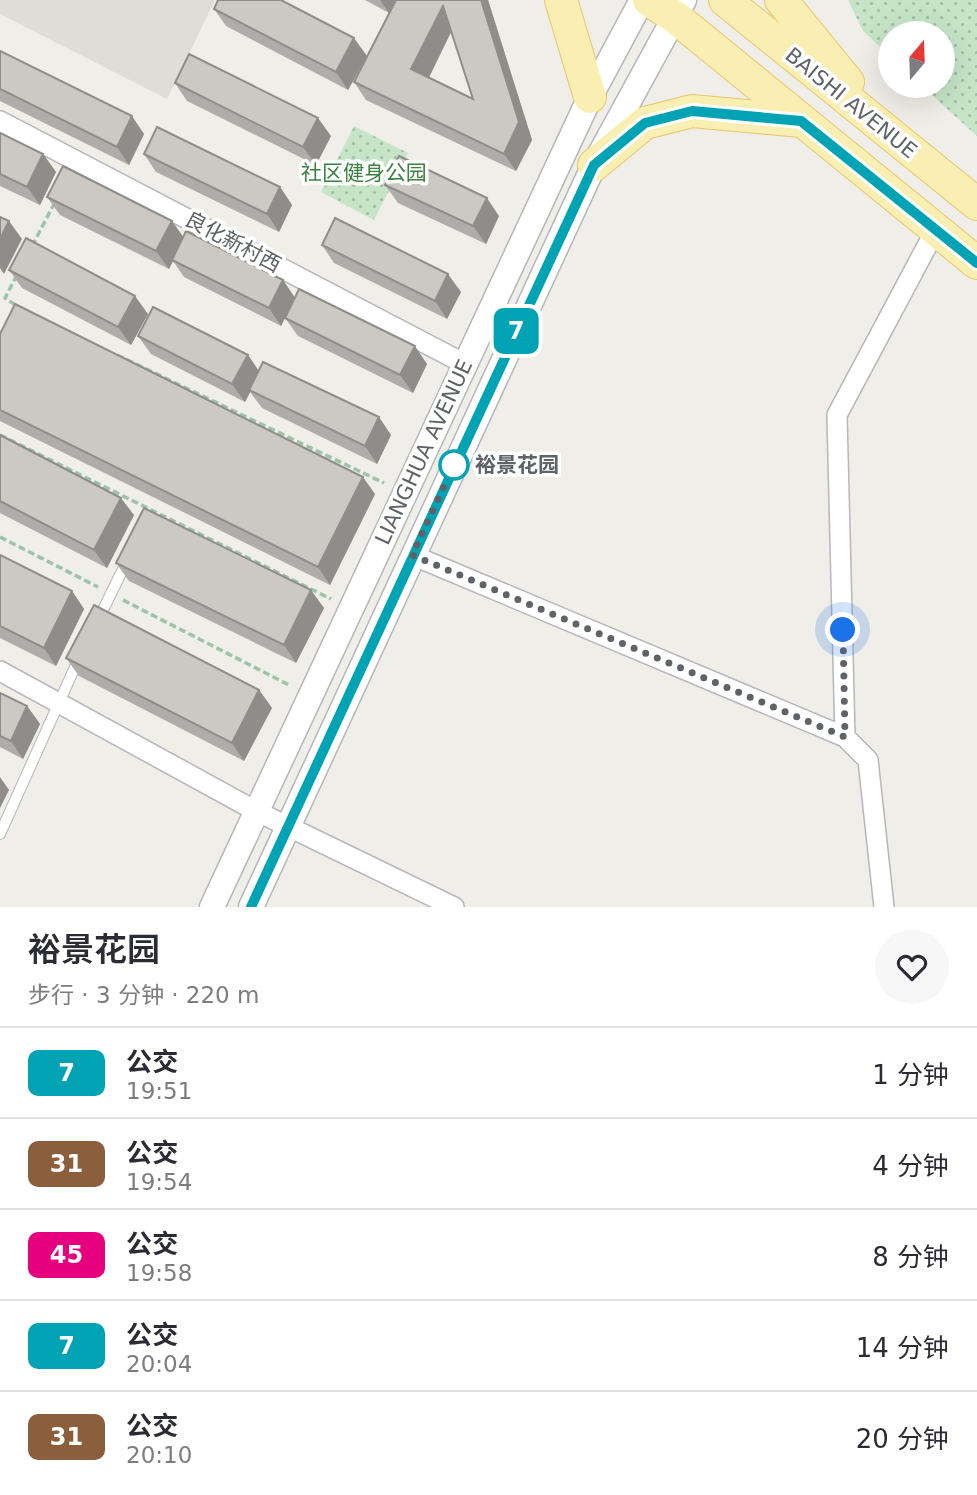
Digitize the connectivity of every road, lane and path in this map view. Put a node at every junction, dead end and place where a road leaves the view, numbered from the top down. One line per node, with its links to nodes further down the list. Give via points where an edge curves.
1 (561, 0): 7 (main road)
2 (642, 0): 7 (street, LIANGHUA AVENUE)
3 (649, 0): 6 (main road)
4 (725, 0): 10 (main road, BAISHI AVENUE)
5 (781, 0): 10 (main road)
6 (679, 8): 9 (main road); 11 (street, LIANGHUA AVENUE)
7 (590, 97): 21 (street, LIANGHUA AVENUE)
8 (0, 121): 21 (street, 良化新村西)
9 (801, 121): 11 (main road, via 692,111 645,123); 14 (main road)
10 (888, 132): 13 (main road, BAISHI AVENUE)
11 (594, 165): 26 (street, LIANGHUA AVENUE)
12 (59, 195): 15 (path)
13 (977, 204)
14 (935, 232): 16 (main road); 34 (street, via 837,415)
15 (29, 252)
16 (977, 263)
17 (23, 264): 18 (path)
18 (2, 297): 19 (path)
19 (23, 310)
20 (110, 351): 23 (path)
21 (465, 364): 23 (street, LIANGHUA AVENUE)
22 (0, 435): 28 (path)
23 (405, 493): 28 (street, LIANGHUA AVENUE)
24 (0, 537): 27 (path)
25 (134, 546): 27 (lane)
26 (412, 555): 34 (street); 36 (street, LIANGHUA AVENUE)
27 (111, 594): 29 (lane); 32 (path)
28 (351, 609): 32 (street, LIANGHUA AVENUE)
29 (93, 630)
30 (87, 642): 33 (lane)
31 (0, 671): 33 (street)
32 (310, 696): 35 (street, LIANGHUA AVENUE)
33 (57, 702): 35 (street); 37 (lane)
34 (845, 737): 41 (street, via 868,760)
35 (256, 811): 36 (street); 38 (street, LIANGHUA AVENUE)
36 (290, 826): 39 (street, LIANGHUA AVENUE); 40 (street)
37 (0, 834)
38 (212, 907)
39 (251, 907)
40 (454, 907)
41 (884, 907)

